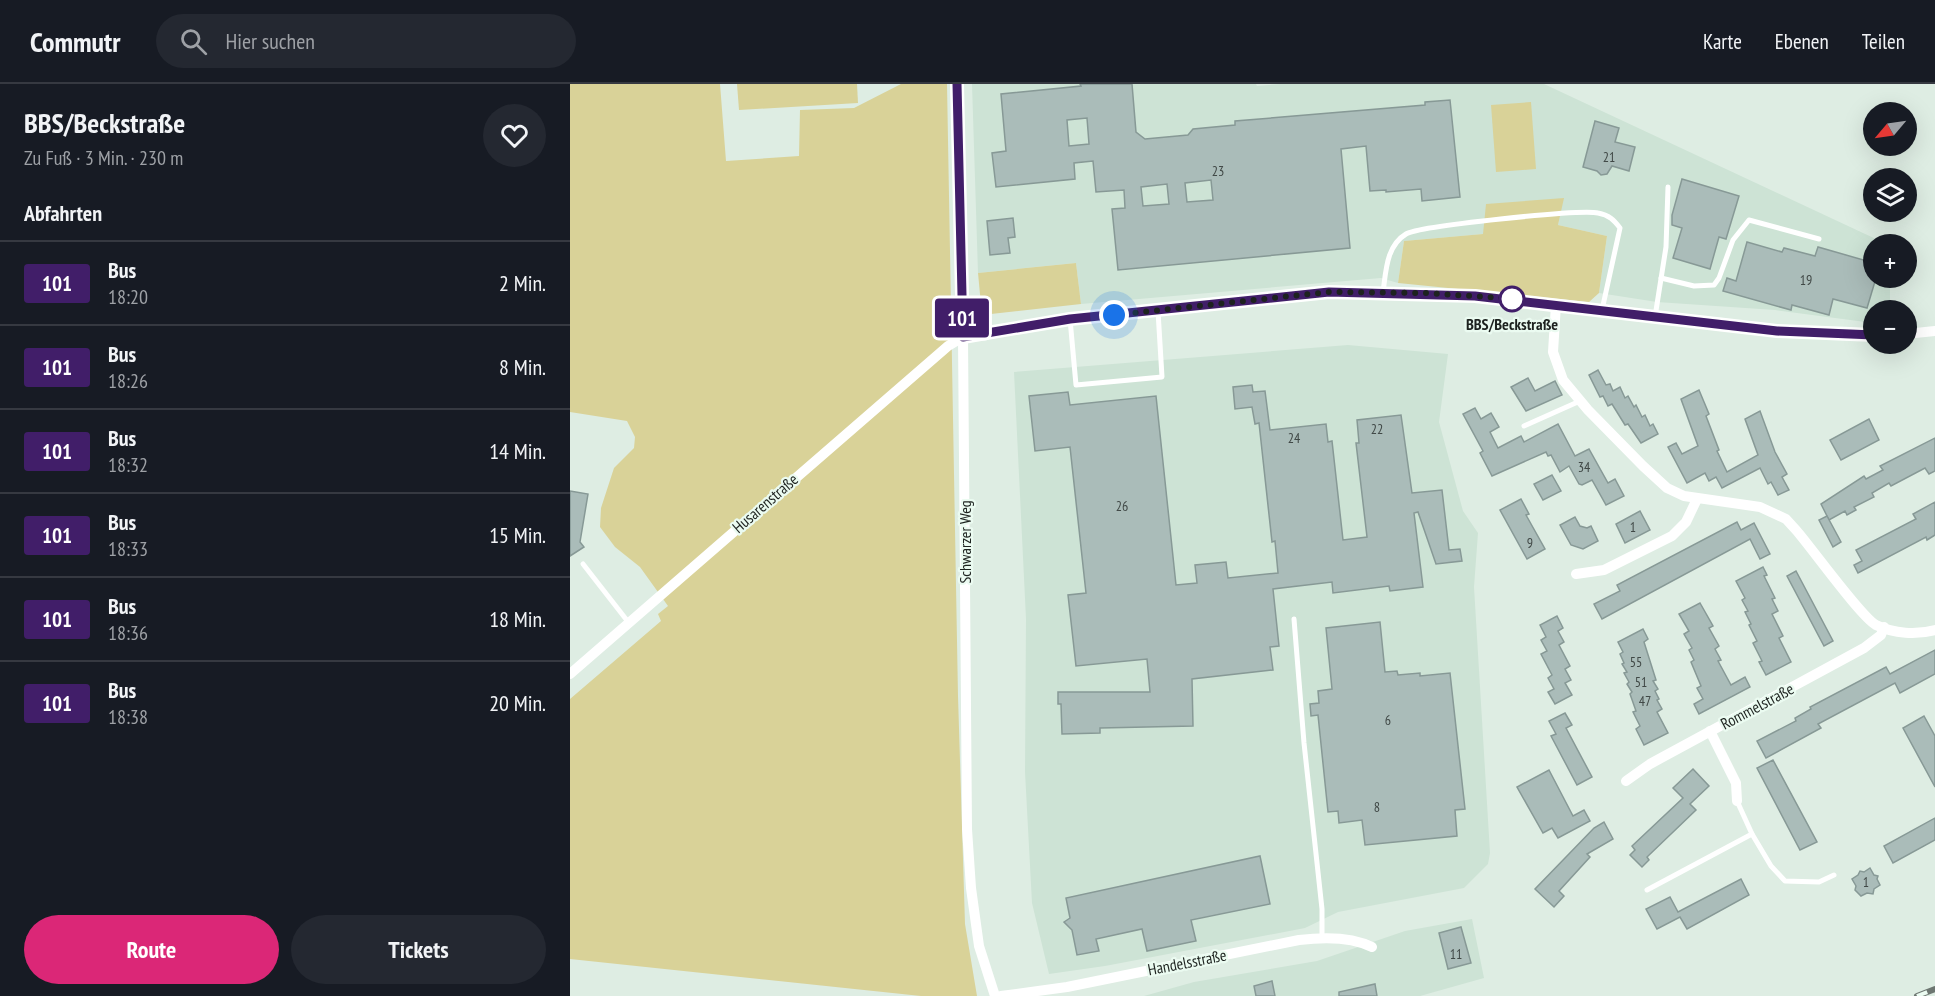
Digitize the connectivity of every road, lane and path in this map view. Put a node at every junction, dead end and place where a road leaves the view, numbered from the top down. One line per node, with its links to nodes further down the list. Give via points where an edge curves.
1 (957, 84): 14 (street, Schwarzer Weg)
2 (1668, 187): 4 (lane)
3 (1819, 239): 4 (lane, via 1749,220 1732,240 1714,285 1694,286)
4 (1661, 278): 9 (lane)
5 (1383, 292): 6 (street); 7 (lane, via 1387,262 1395,244 1407,233 1597,212 1613,218 1620,228); 8 (street, via 1329,292)
6 (1556, 304): 7 (street); 15 (street, via 1553,352 1563,380)
7 (1602, 310): 9 (street)
8 (1158, 311): 10 (street); 10 (lane, via 1162,377 1076,385)
9 (1655, 317): 13 (street, via 1777,331)
10 (1070, 319): 14 (street)
11 (1935, 331): 12 (street)
12 (1917, 333)
13 (1863, 335)
14 (963, 337): 21 (street, Husarenstraße, via 823,452); 33 (street, Schwarzer Weg, via 966,829 979,946)
15 (1580, 401): 16 (lane); 17 (street, via 1667,488)
16 (1524, 426)
17 (1697, 500): 19 (street, via 1686,522 1672,536 1604,570); 22 (street, via 1760,507 1786,519 1861,609 1875,624)
18 (583, 564): 21 (lane)
19 (1576, 574)
20 (1294, 619): 31 (lane)
21 (629, 623): 24 (street, Husarenstraße)
22 (1884, 627): 23 (street, via 1918,633); 25 (street, Rommelstraße, via 1881,635 1864,648)
23 (1935, 630)
24 (570, 674)
25 (1710, 731): 26 (street, Rommelstraße); 27 (street, via 1736,783)
26 (1626, 781)
27 (1737, 801): 28 (lane)
28 (1752, 834): 29 (lane, via 1785,881 1819,882); 30 (lane)
29 (1834, 875)
30 (1647, 890)
31 (1322, 939): 32 (street, Handelsstraße, via 1361,941); 34 (street, Handelsstraße, via 1299,940 1067,987)
32 (1372, 946)
33 (995, 996)
34 (1001, 996)

